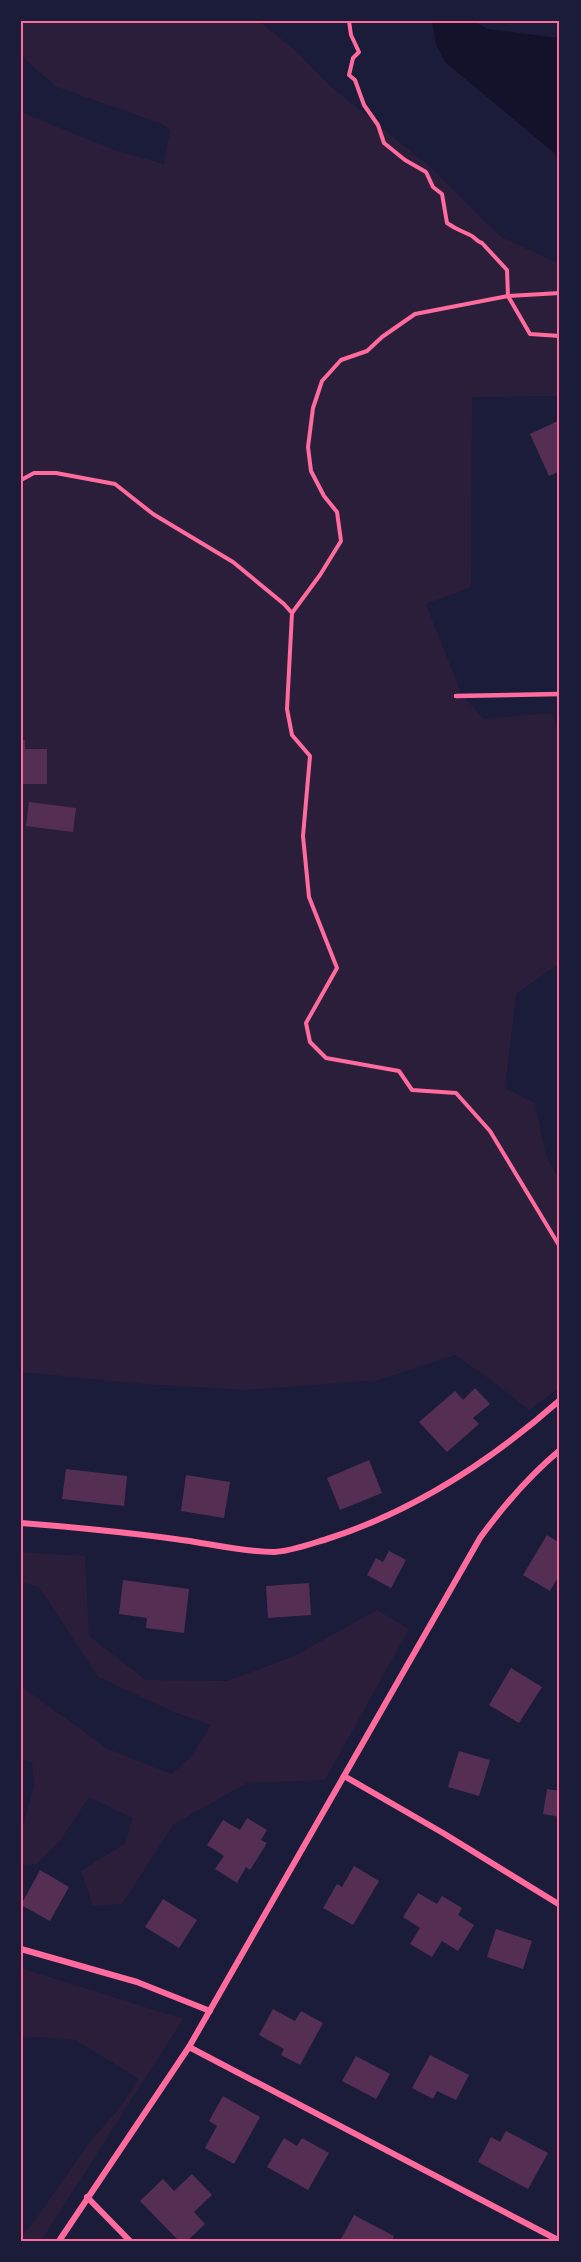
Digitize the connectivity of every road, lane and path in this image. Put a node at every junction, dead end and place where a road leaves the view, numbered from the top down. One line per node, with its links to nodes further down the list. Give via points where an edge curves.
1 (349, 21): 3 (path, via 359,52 353,58 349,75 355,80 384,142 426,172 433,187 442,194 447,223 482,243 507,270)
2 (560, 293): 3 (path)
3 (508, 296): 4 (path, via 530,334); 6 (path, via 415,314 367,351 341,360 322,381 313,408 308,447 311,471 337,513 341,541)
4 (560, 336)
5 (21, 480): 6 (path, via 34,473 56,473 115,483 153,514 232,562)
6 (292, 614): 9 (path, via 287,709 292,735 310,756 303,836 309,897 337,968 306,1023 310,1042 326,1059 399,1071 412,1090 456,1093 490,1131)
7 (560, 694): 8 (lane)
8 (456, 696)
9 (560, 1247)
10 (560, 1400): 12 (street, via 471,1471 438,1491 348,1532 277,1552)
11 (560, 1450): 13 (street, via 507,1502 480,1538)
12 (21, 1523)
13 (344, 1776): 14 (street); 16 (street)
14 (560, 1905)
15 (21, 1949): 16 (street, via 137,1982)
16 (210, 2011): 17 (street)
17 (189, 2047): 18 (street); 21 (street)
18 (87, 2197): 19 (street); 20 (street)
19 (59, 2241)
20 (130, 2241)
21 (560, 2241)

